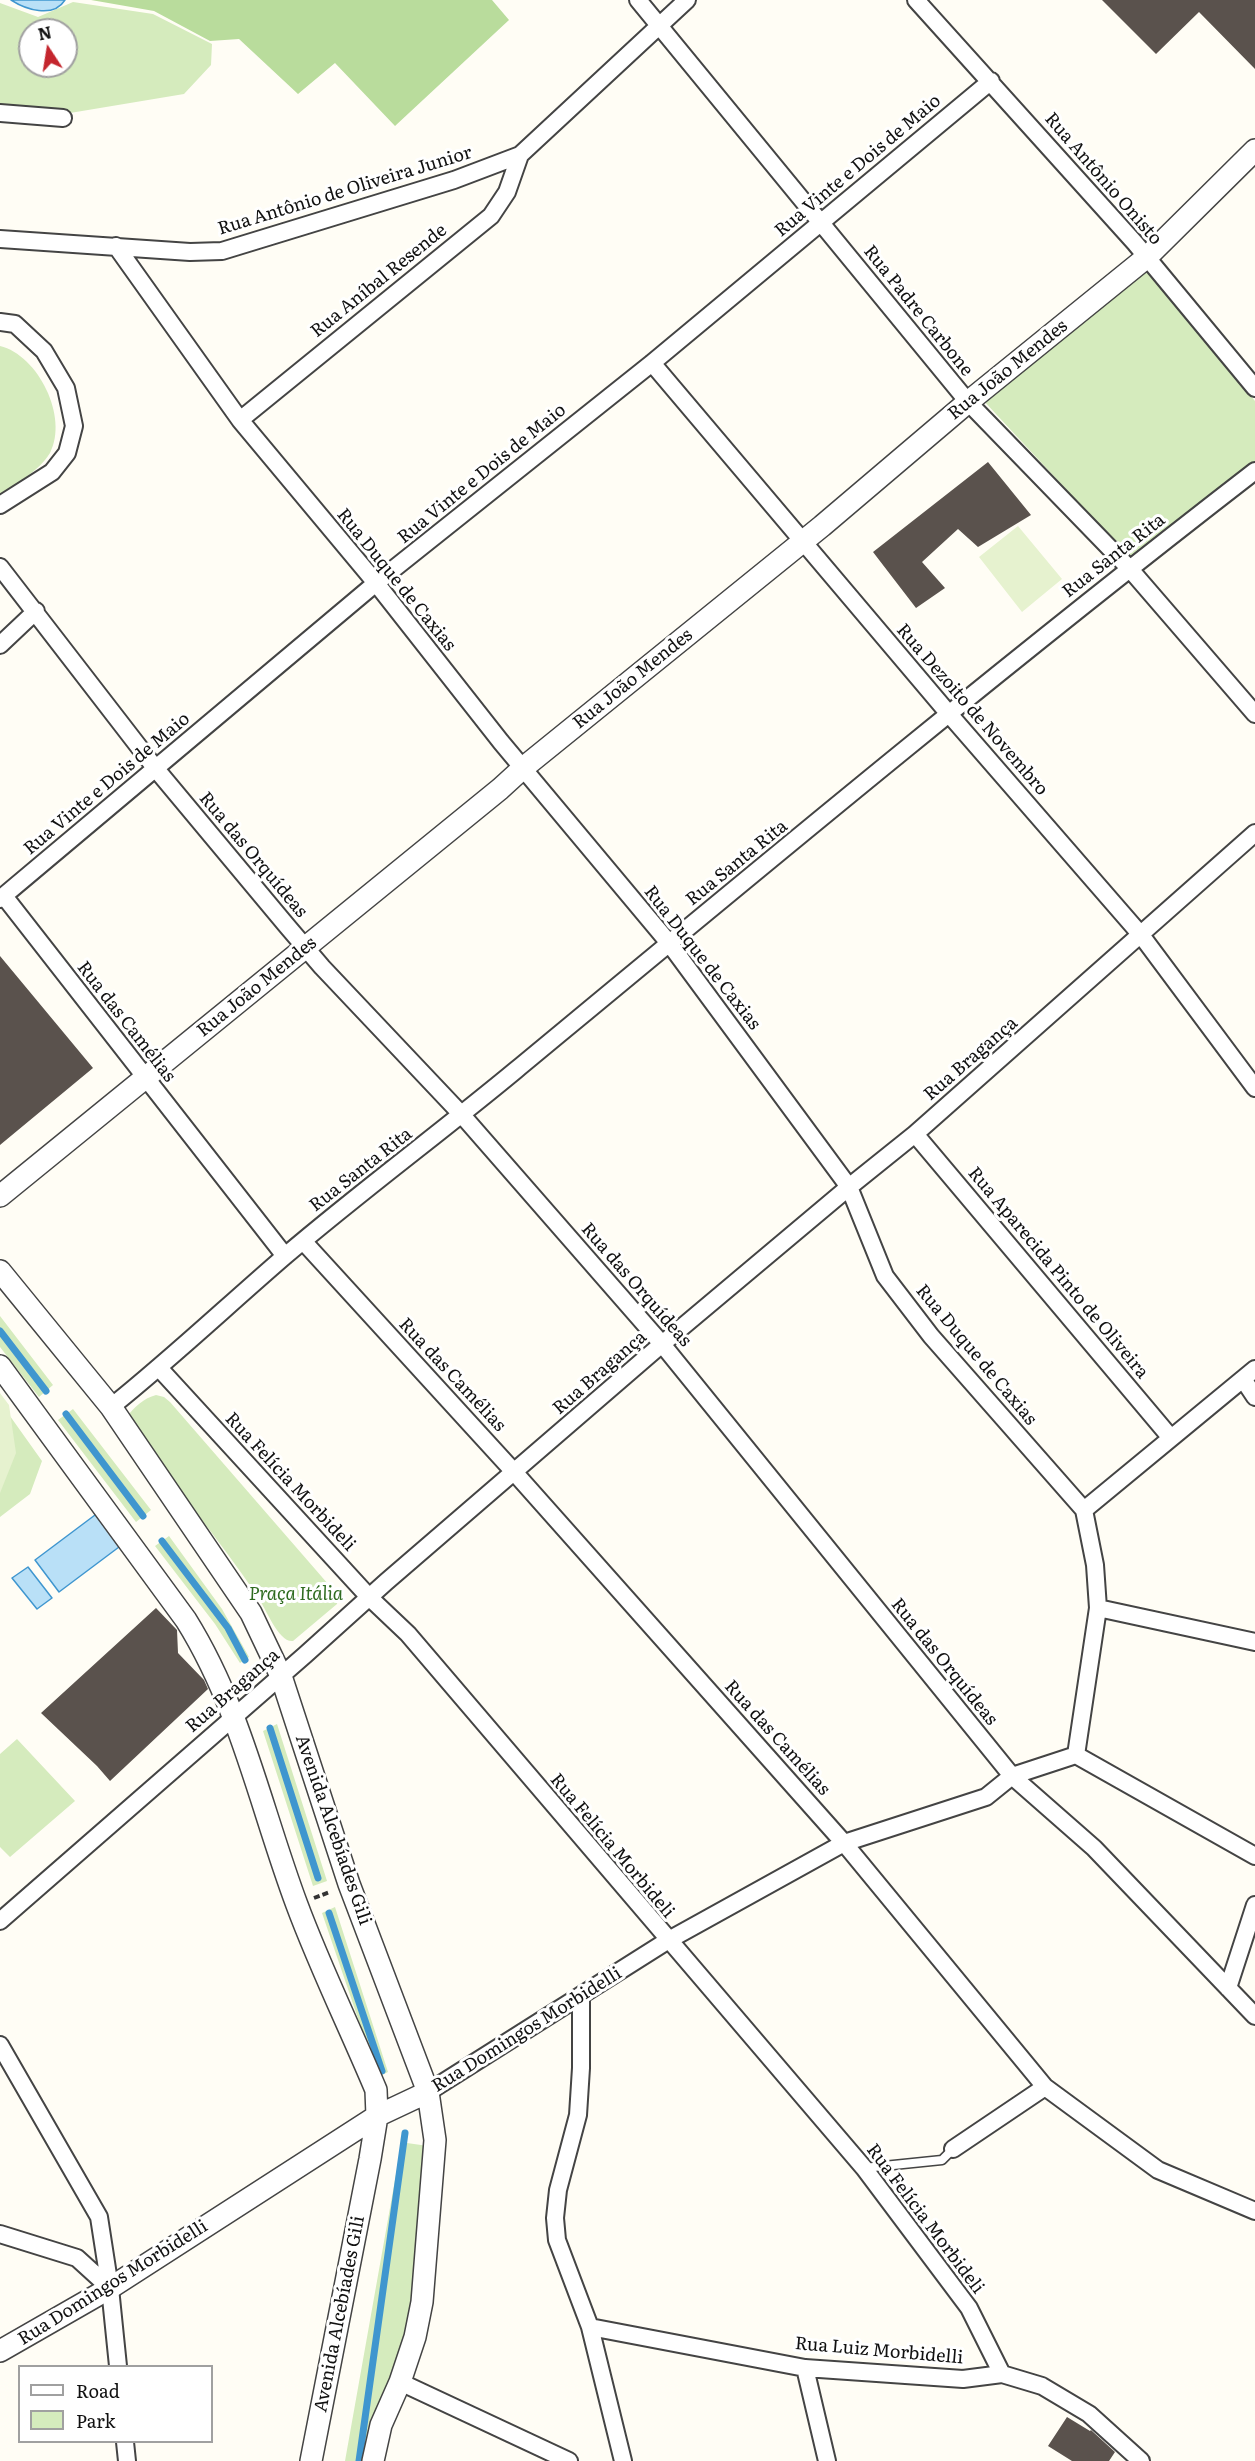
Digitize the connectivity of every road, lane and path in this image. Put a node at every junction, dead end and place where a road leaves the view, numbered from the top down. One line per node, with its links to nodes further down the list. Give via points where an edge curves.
1 (638, 0): 4 (street, Rua Padre Carbone)
2 (687, 0): 4 (street)
3 (916, 0): 5 (street, Rua Antônio Onisto)
4 (658, 25): 9 (street); 10 (street, Rua Padre Carbone)
5 (991, 81): 10 (street, Rua Vinte e Dois de Maio); 13 (street, Rua Antônio Onisto)
6 (0, 113): 7 (street)
7 (63, 117)
8 (1255, 150): 13 (street, Rua João Mendes)
9 (520, 155): 12 (street, Rua Antônio de Oliveira Junior, via 443,184 222,250 190,252); 18 (street, Rua Aníbal Resende, via 507,192 491,216)
10 (820, 222): 15 (street, Rua Vinte e Dois de Maio); 17 (street, Rua Padre Carbone)
11 (0, 239): 12 (street, Rua Antônio de Oliveira Junior)
12 (116, 246): 18 (street, Rua Duque de Caxias)
13 (1147, 257): 16 (street, Rua Antônio Onisto); 17 (street, Rua João Mendes)
14 (0, 322): 20 (street, via 15,324 44,351 66,388 74,426 67,453 52,472)
15 (652, 363): 21 (street, Rua Dezoito de Novembro); 24 (street, Rua Vinte e Dois de Maio)
16 (1255, 388)
17 (968, 402): 21 (street, Rua João Mendes); 23 (street, Rua Padre Carbone)
18 (240, 420): 24 (street, Rua Duque de Caxias)
19 (1255, 471): 23 (street, Rua Santa Rita)
20 (0, 505)
21 (802, 541): 27 (street, Rua Dezoito de Novembro); 29 (street, Rua João Mendes)
22 (0, 567): 25 (street, Rua das Orquídeas)
23 (1129, 568): 27 (street, Rua Santa Rita); 28 (street, Rua Padre Carbone)
24 (376, 583): 29 (street, Rua Duque de Caxias); 30 (street, Rua Vinte e Dois de Maio)
25 (36, 611): 26 (street); 30 (street, Rua das Orquídeas)
26 (0, 645)
27 (949, 714): 33 (street, Rua Dezoito de Novembro); 34 (street, Rua Santa Rita)
28 (1255, 714)
29 (523, 768): 34 (street, Rua Duque de Caxias); 35 (street, Rua João Mendes)
30 (156, 769): 32 (street, Rua Vinte e Dois de Maio); 35 (street, Rua das Orquídeas)
31 (1255, 833): 33 (street, Rua Bragança)
32 (2, 898): 36 (street, Rua das Camélias)
33 (1141, 935): 37 (street, Rua Dezoito de Novembro); 39 (street, Rua Bragança)
34 (669, 943): 38 (street, Rua Santa Rita); 40 (street, Rua Duque de Caxias)
35 (306, 947): 36 (street, Rua João Mendes); 38 (street, Rua das Orquídeas)
36 (145, 1077): 41 (street, Rua João Mendes); 43 (street, Rua das Camélias)
37 (1255, 1088)
38 (462, 1115): 42 (street, Rua Santa Rita); 45 (street, Rua das Orquídeas)
39 (915, 1134): 40 (street, Rua Bragança); 51 (street, Rua Aparecida Pinto de Oliveira)
40 (849, 1186): 45 (street, Rua Bragança); 53 (street, Rua Duque de Caxias, via 885,1276 932,1336)
41 (0, 1196)
42 (303, 1241): 43 (street, Rua Santa Rita); 52 (street, Rua das Camélias)
43 (285, 1257): 47 (street, Rua Santa Rita)
44 (0, 1271): 50 (street, Avenida Alcebíades Gili)
45 (662, 1344): 52 (street, Rua Bragança); 60 (street, Rua das Orquídeas)
46 (0, 1366): 58 (street, Avenida Alcebíades Gili, via 186,1620)
47 (159, 1368): 50 (street, Rua Santa Rita); 54 (street, Rua Felícia Morbideli)
48 (1249, 1374): 49 (street); 51 (street)
49 (1255, 1397)
50 (111, 1407): 57 (street, Avenida Alcebíades Gili, via 251,1613)
51 (1171, 1438): 53 (street)
52 (515, 1473): 54 (street, Rua Bragança); 61 (street, Rua das Camélias)
53 (1084, 1510): 55 (street, Rua Duque de Caxias, via 1095,1565)
54 (369, 1597): 57 (street, Rua Bragança); 67 (street, Rua Felícia Morbideli, via 408,1634)
55 (1098, 1608): 56 (street); 59 (street, Rua Duque de Caxias)
56 (1255, 1642)
57 (281, 1676): 58 (street, Rua Bragança); 63 (street, Avenida Alcebíades Gili)
58 (234, 1715): 64 (street, Avenida Alcebíades Gili); 66 (street, Rua Bragança)
59 (1076, 1755): 60 (street, Rua Domingos Morbidelli); 62 (street)
60 (1012, 1776): 61 (street, Rua Domingos Morbidelli, via 986,1797); 68 (street, Rua das Orquídeas, via 1094,1848)
61 (844, 1843): 67 (street, Rua Domingos Morbidelli); 72 (street, Rua das Camélias)
62 (1255, 1856)
63 (349, 1884): 64 (path); 73 (street, Avenida Alcebíades Gili)
64 (297, 1905): 74 (street, Avenida Alcebíades Gili, via 376,2090)
65 (1255, 1905): 68 (street)
66 (0, 1921)
67 (668, 1941): 69 (street, Rua Domingos Morbidelli); 76 (street, Rua Felícia Morbideli)
68 (1228, 1988): 70 (street, Rua das Orquídeas)
69 (581, 1995): 73 (street, Rua Domingos Morbidelli); 80 (street, via 578,2115 558,2190 555,2218 557,2240)
70 (1255, 2016)
71 (0, 2045): 79 (street, via 99,2217)
72 (1045, 2087): 75 (street); 77 (street, Rua das Camélias, via 1158,2170)
73 (429, 2092): 74 (street, Rua Domingos Morbidelli); 85 (street, Avenida Alcebíades Gili, via 435,2140 422,2302)
74 (377, 2115): 79 (street, Rua Domingos Morbidelli); 88 (street, Avenida Alcebíades Gili)
75 (953, 2149): 76 (lane, via 942,2160)
76 (864, 2168): 84 (street, Rua Felícia Morbideli, via 969,2308)
77 (1255, 2211)
78 (0, 2234): 79 (street, via 76,2258)
79 (110, 2288): 81 (street, Rua Domingos Morbidelli); 82 (street)
80 (590, 2327): 83 (street, Rua Luiz Morbidelli); 91 (street)
81 (0, 2351)
82 (118, 2365)
83 (805, 2368): 84 (street, Rua Luiz Morbidelli, via 963,2379); 92 (street)
84 (1002, 2374): 93 (street, Rua Luiz Morbidelli, via 1042,2386 1089,2414)
85 (400, 2382): 89 (street, Avenida Alcebíades Gili, via 381,2425); 90 (street)
86 (125, 2443): 87 (street)
87 (127, 2461)
88 (311, 2461)
89 (373, 2461)
90 (569, 2461)
91 (623, 2461)
92 (827, 2461)
93 (1142, 2461)

